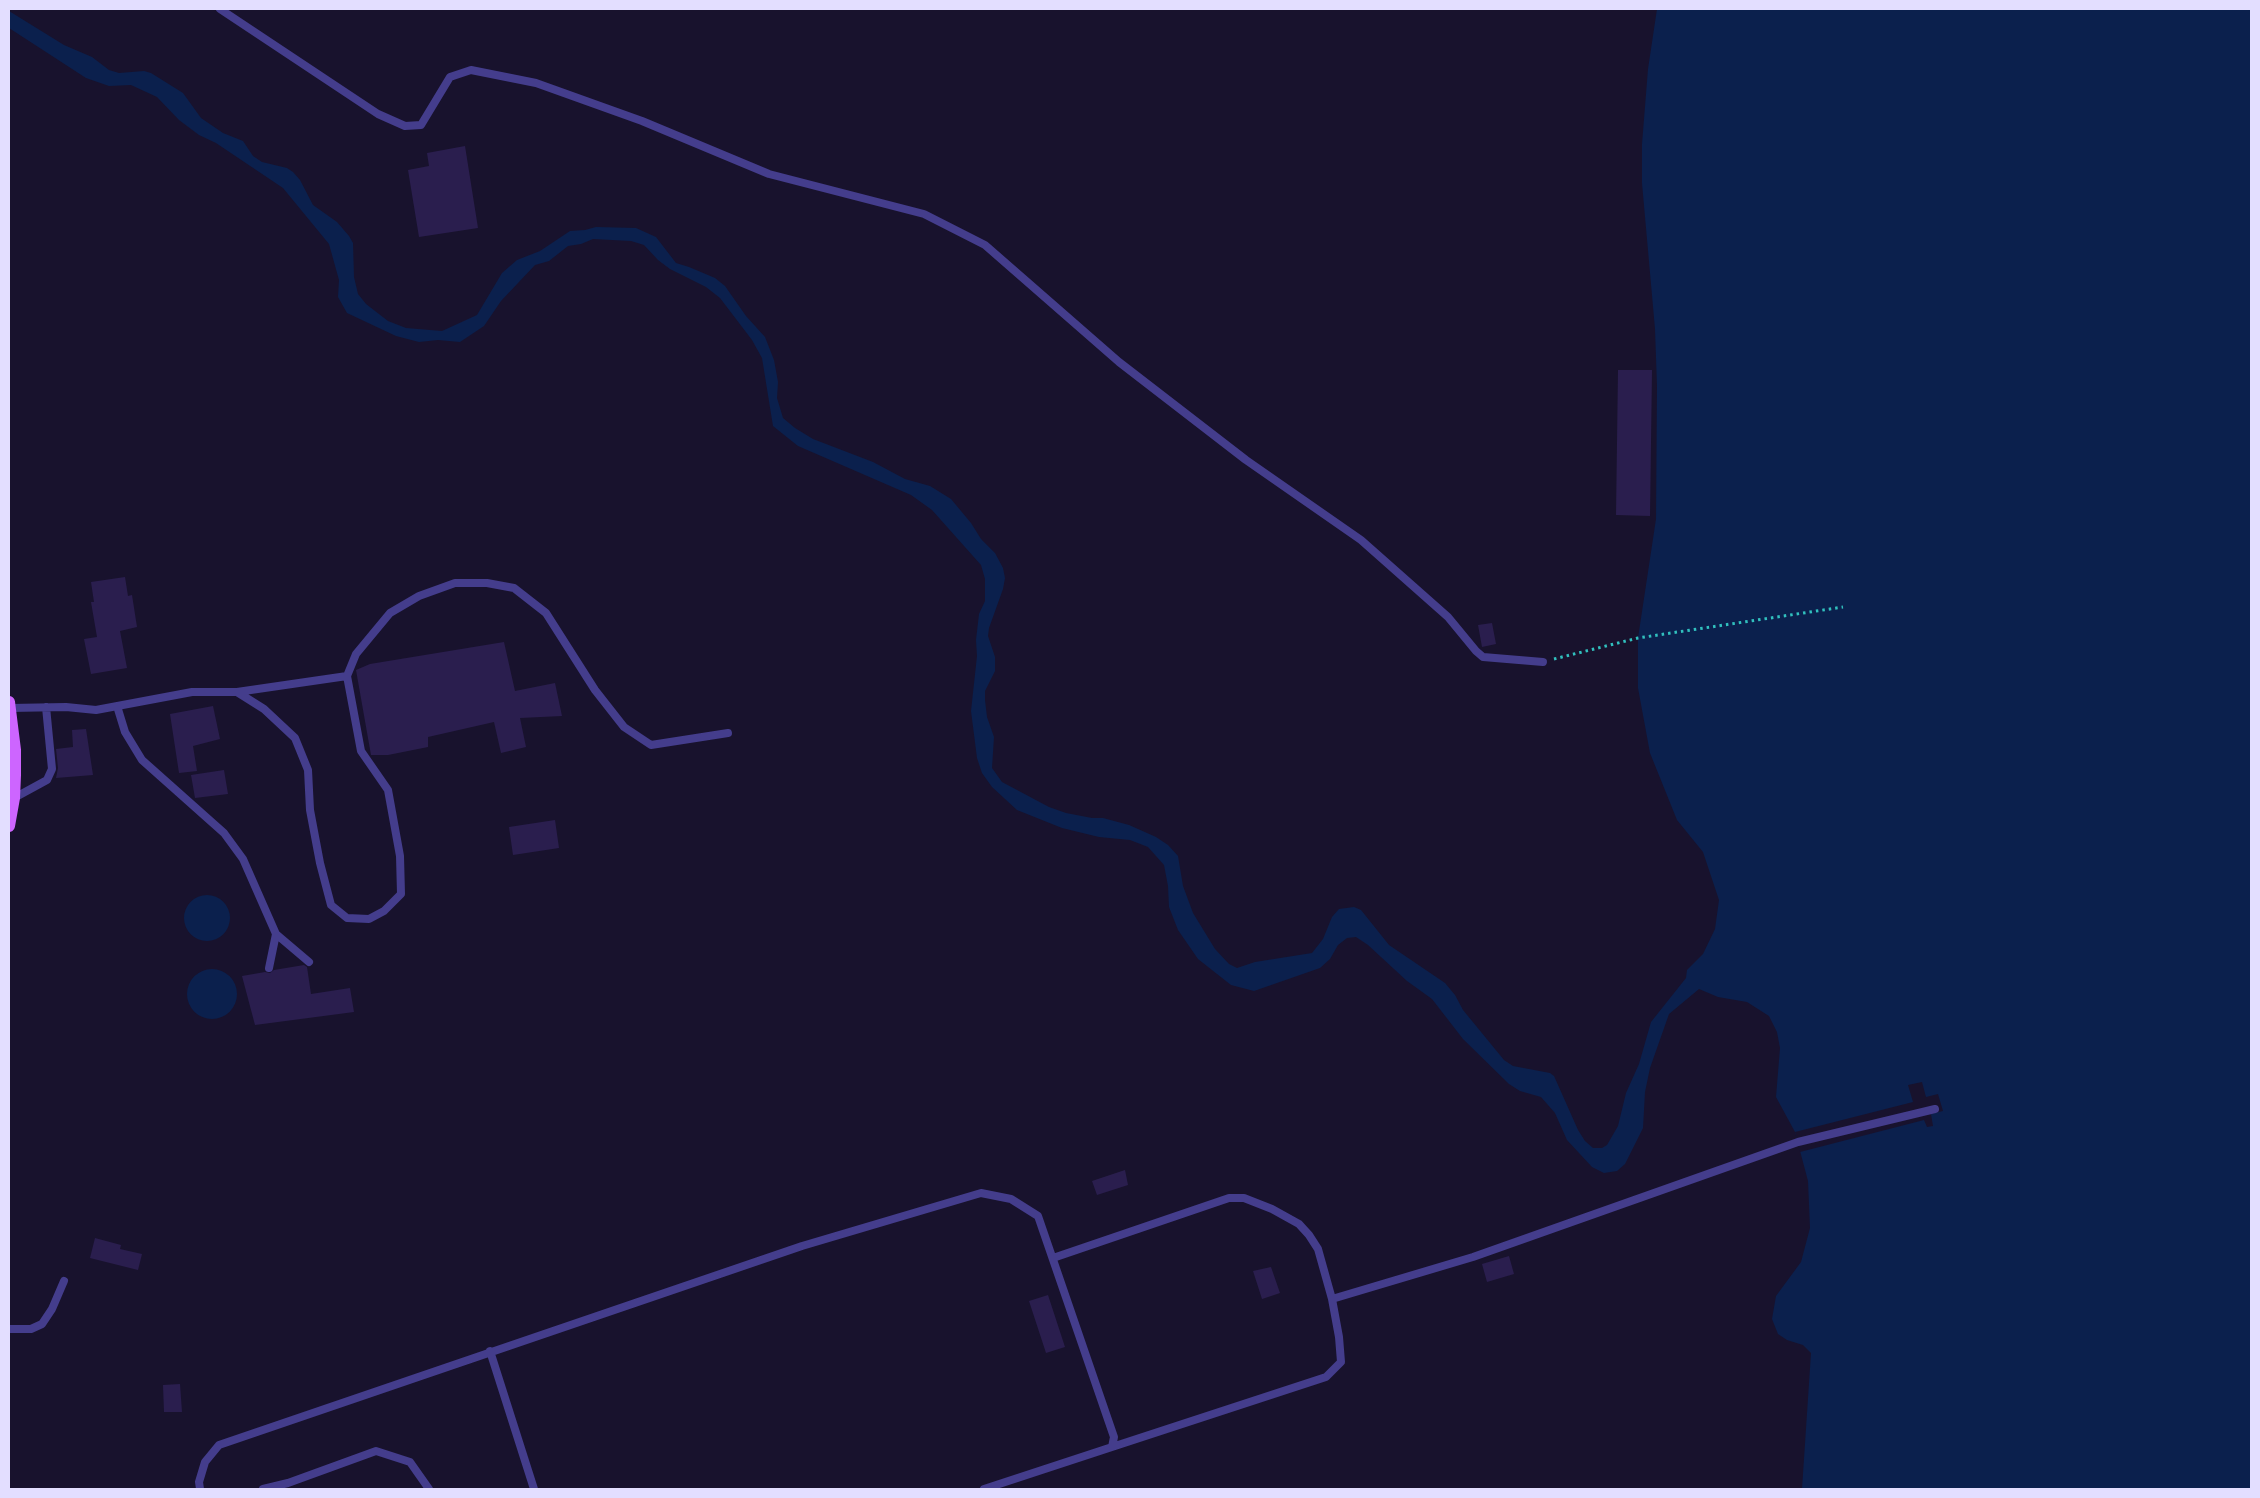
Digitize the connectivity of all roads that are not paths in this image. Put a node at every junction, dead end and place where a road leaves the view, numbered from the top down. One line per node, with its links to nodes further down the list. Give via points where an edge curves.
1 (220, 9): 2 (lane, via 362,104 405,126 421,124 450,77 471,70 536,83 642,121 769,174 924,214 985,245 1119,362 1246,460 1361,540 1448,617 1483,657)
2 (1543, 662)
3 (347, 676): 4 (lane); 4 (lane, via 361,751 388,790 400,856 401,894 384,911 369,919 347,918 331,905 310,810 308,770 295,738 264,709); 8 (lane, via 356,654 390,613 419,596 455,583 488,583 514,588 546,613 596,690 624,726 651,745)
4 (237, 692): 6 (lane, via 192,692)
5 (9, 705): 7 (lane); 9 (main road, via 15,750)
6 (117, 706): 7 (lane, via 96,710); 11 (lane, via 125,732 142,760 224,833 243,859)
7 (46, 707): 9 (lane, via 52,769 47,780)
8 (728, 733)
9 (14, 798): 10 (main road)
10 (9, 826)
11 (276, 934): 12 (lane); 13 (lane)
12 (309, 962)
13 (269, 968)
14 (1935, 1109): 17 (lane, via 1798,1142 1473,1257)
15 (1053, 1258): 17 (lane, via 1229,1198 1244,1198 1299,1224 1310,1235 1318,1249); 19 (lane, via 1038,1216 1011,1199 981,1193 802,1246); 20 (lane, via 1114,1438)
16 (64, 1281): 18 (lane, via 42,1324 31,1329)
17 (1332, 1300): 20 (lane, via 1341,1362 1326,1377)
18 (9, 1329)
19 (490, 1352): 21 (lane, via 219,1445 206,1462); 24 (lane)
20 (1112, 1447): 25 (lane)
21 (200, 1489)
22 (263, 1489): 23 (lane, via 376,1451 410,1462)
23 (429, 1489)
24 (534, 1489)
25 (984, 1489)

